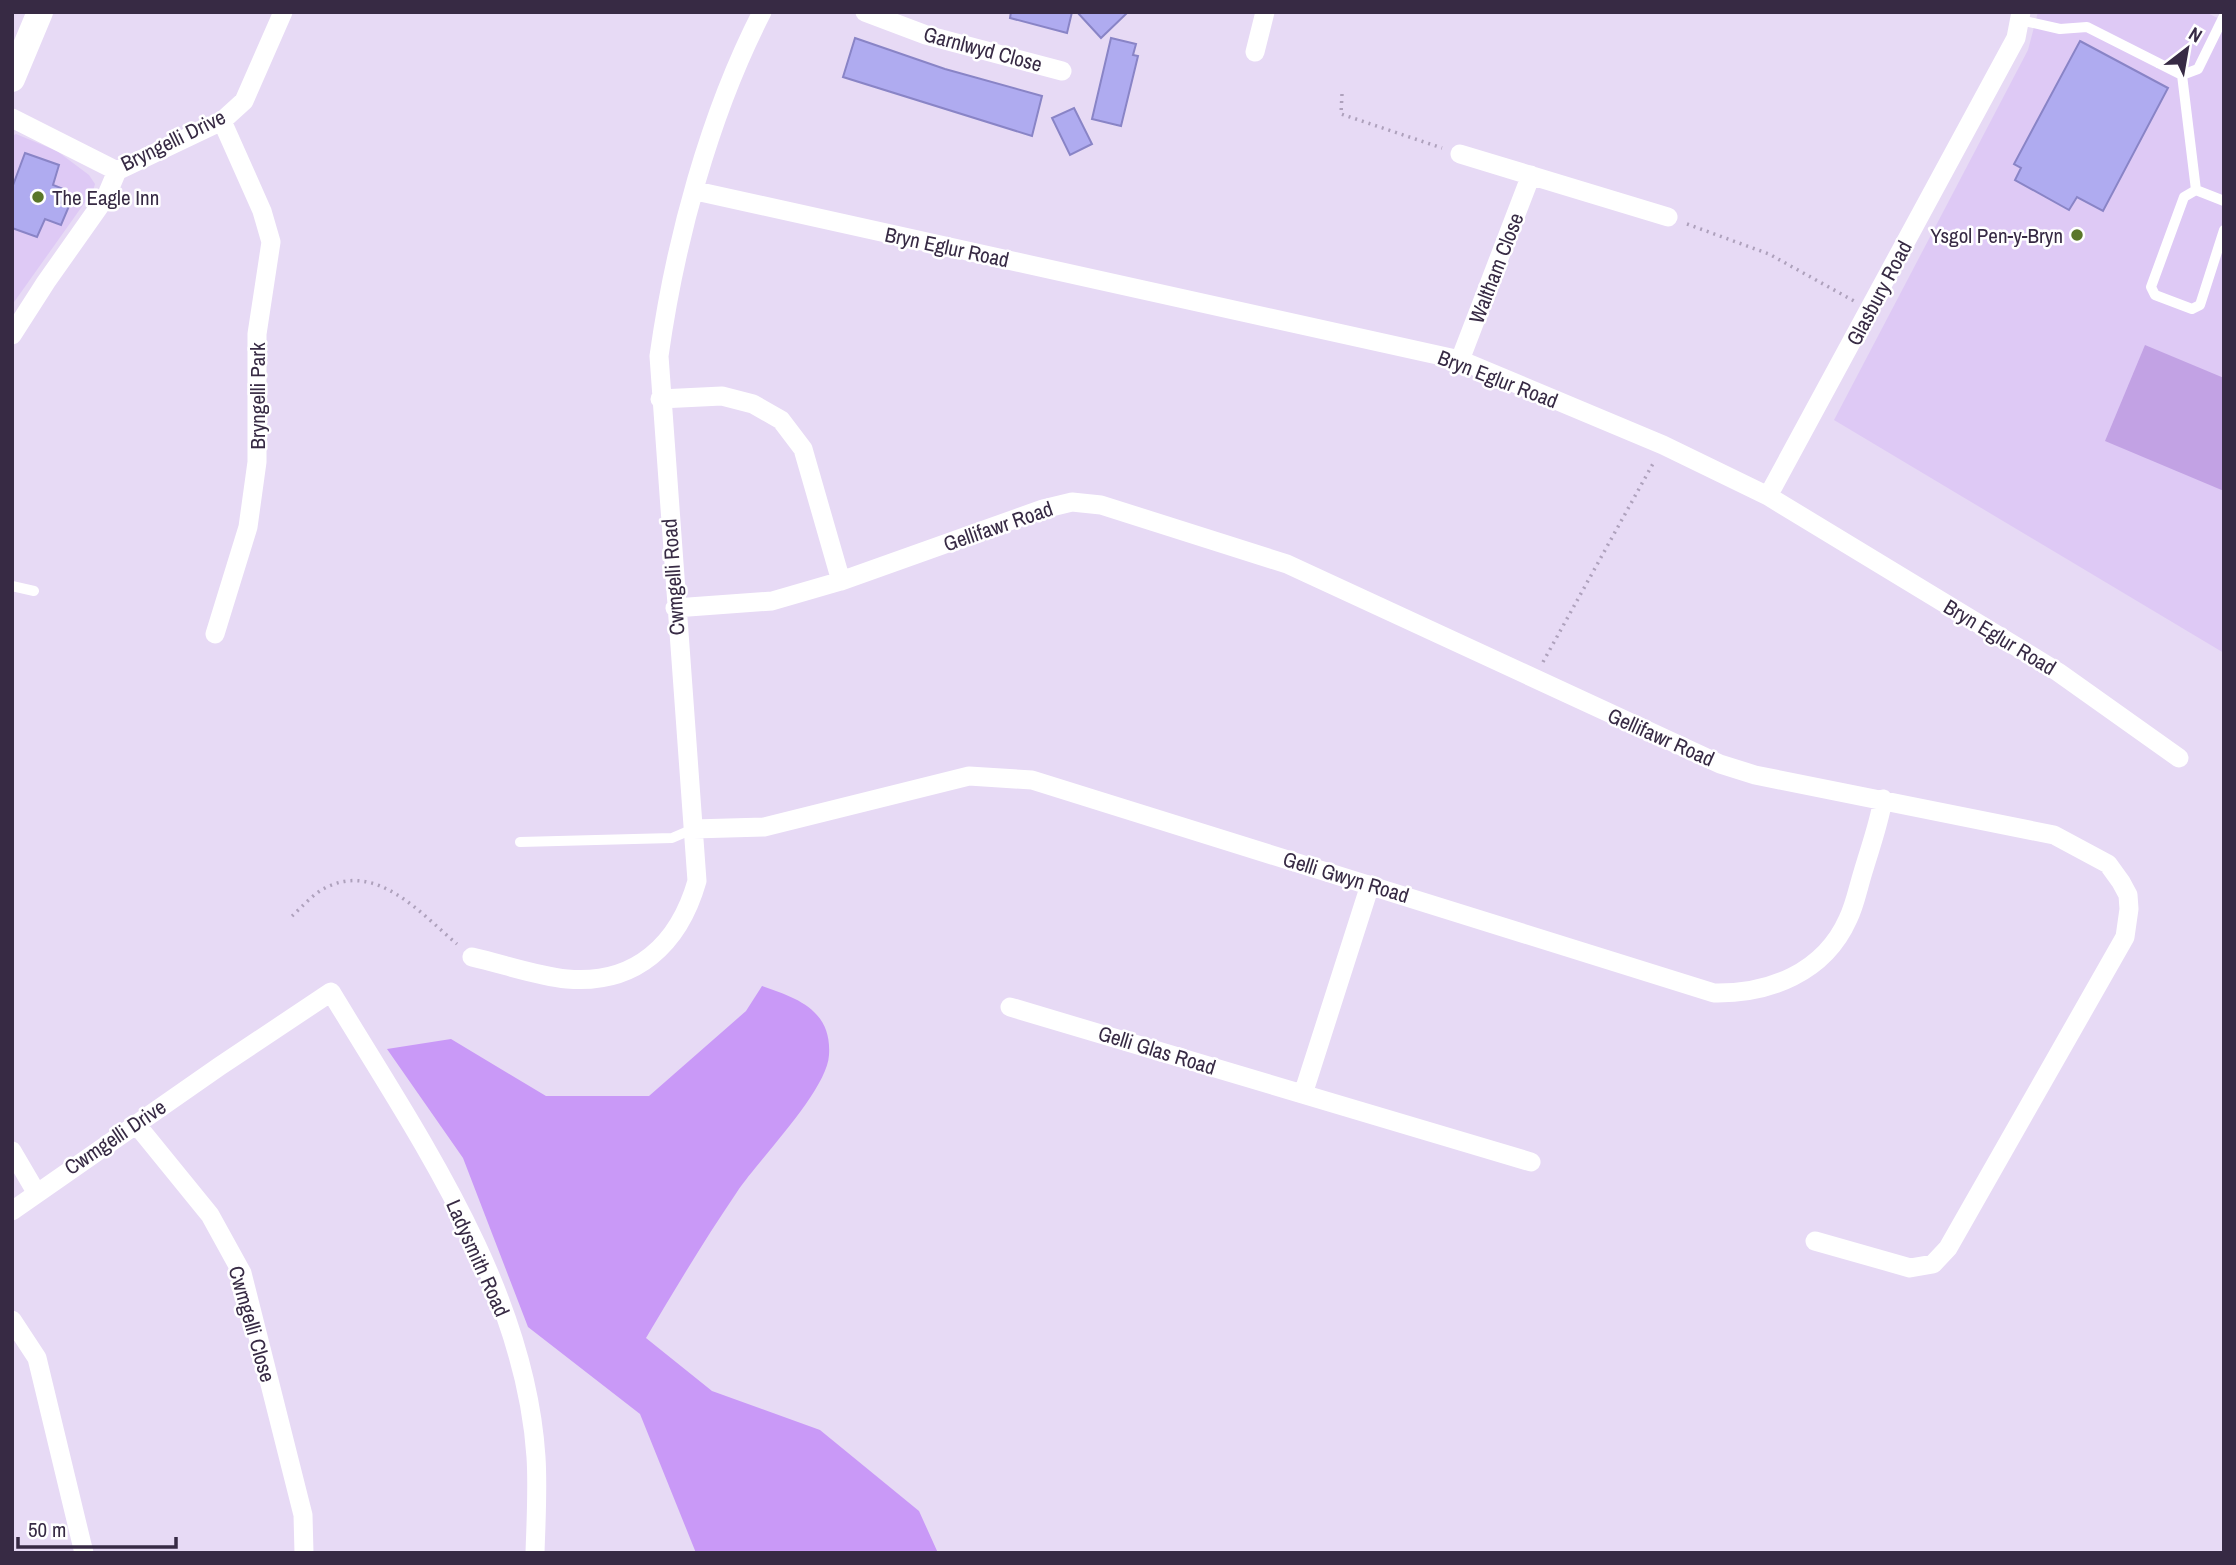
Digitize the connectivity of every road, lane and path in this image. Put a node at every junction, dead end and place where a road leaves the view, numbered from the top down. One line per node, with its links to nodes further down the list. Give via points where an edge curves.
1 (40, 12): 11 (main road)
2 (284, 12): 14 (street, Bryngelli Drive, via 244,101)
3 (762, 12): 19 (street, Cwmgelli Road, via 717,116)
4 (865, 12): 9 (street, Garnlwyd Close, via 926,35)
5 (1265, 12): 8 (street)
6 (2020, 16): 10 (lane, via 2060,29 2087,27); 23 (street, Glasbury Road, via 2016,38)
7 (2224, 16): 10 (lane, via 2198,69)
8 (1255, 52)
9 (1062, 71)
10 (2182, 75): 18 (lane)
11 (12, 79)
12 (1342, 94): 15 (path, via 1341,114)
13 (12, 118): 16 (street, Bryngelli Drive)
14 (222, 121): 16 (street, Bryngelli Drive); 33 (street, Bryngelli Park, via 271,242 257,334 259,440 248,527)
15 (1460, 154): 17 (street)
16 (117, 171): 24 (street, via 106,197)
17 (1531, 175): 21 (street); 25 (street, Waltham Close)
18 (2196, 190): 20 (lane); 22 (lane, via 2183,197 2151,287 2155,295 2192,309 2200,305)
19 (696, 191): 25 (street, Bryn Eglur Road); 26 (street, Cwmgelli Road, via 669,287 659,356)
20 (2224, 201)
21 (1668, 218): 23 (path, via 1769,254)
22 (2224, 230)
23 (1870, 310): 28 (street, Glasbury Road)
24 (12, 335)
25 (1460, 360): 27 (street, Bryn Eglur Road)
26 (660, 399): 29 (street, via 722,396 753,404 781,420 803,449); 32 (street, Cwmgelli Road)
27 (1663, 445): 28 (street, Bryn Eglur Road); 34 (path)
28 (1768, 496): 35 (street, Bryn Eglur Road, via 2058,672)
29 (841, 581): 32 (street, Gellifawr Road, via 772,601); 34 (street, Gellifawr Road, via 1043,509 1072,502 1101,505 1287,564)
30 (12, 586): 31 (lane)
31 (34, 591)
32 (675, 608): 37 (street, Cwmgelli Road)
33 (215, 634)
34 (1533, 679): 36 (street, Gellifawr Road, via 1720,764)
35 (2179, 758)
36 (1883, 799): 39 (street, Gelli Gwyn Road, via 1848,919 1836,941 1795,977 1744,994 1714,993); 50 (street, Gellifawr Road, via 2054,835 2108,864 2128,895 2129,909 2122,943 1933,1264 1910,1268)
37 (693, 829): 38 (lane, via 672,838); 39 (street, Gelli Gwyn Road, via 764,827 969,776 1002,776 1032,780); 41 (street, Cwmgelli Road, via 697,881 688,911 671,939 644,962 611,977 567,979)
38 (520, 842)
39 (1370, 885): 44 (street)
40 (292, 916): 41 (path, via 324,888 348,881 377,884 403,897)
41 (472, 957)
42 (331, 992): 45 (street, Cwmgelli Drive); 54 (street, Ladysmith Road, via 468,1226 504,1312 524,1384 536,1456)
43 (1010, 1007): 44 (street, Gelli Glas Road)
44 (1304, 1094): 47 (street, Gelli Glas Road)
45 (136, 1124): 48 (street, Cwmgelli Drive); 53 (street, Cwmgelli Close, via 210,1215 242,1273 303,1515)
46 (12, 1151): 48 (street)
47 (1531, 1162)
48 (36, 1192): 49 (street, Cwmgelli Drive)
49 (12, 1211)
50 (1815, 1241)
51 (12, 1320): 52 (street, via 37,1358)
52 (84, 1553)
53 (304, 1553)
54 (535, 1553)

